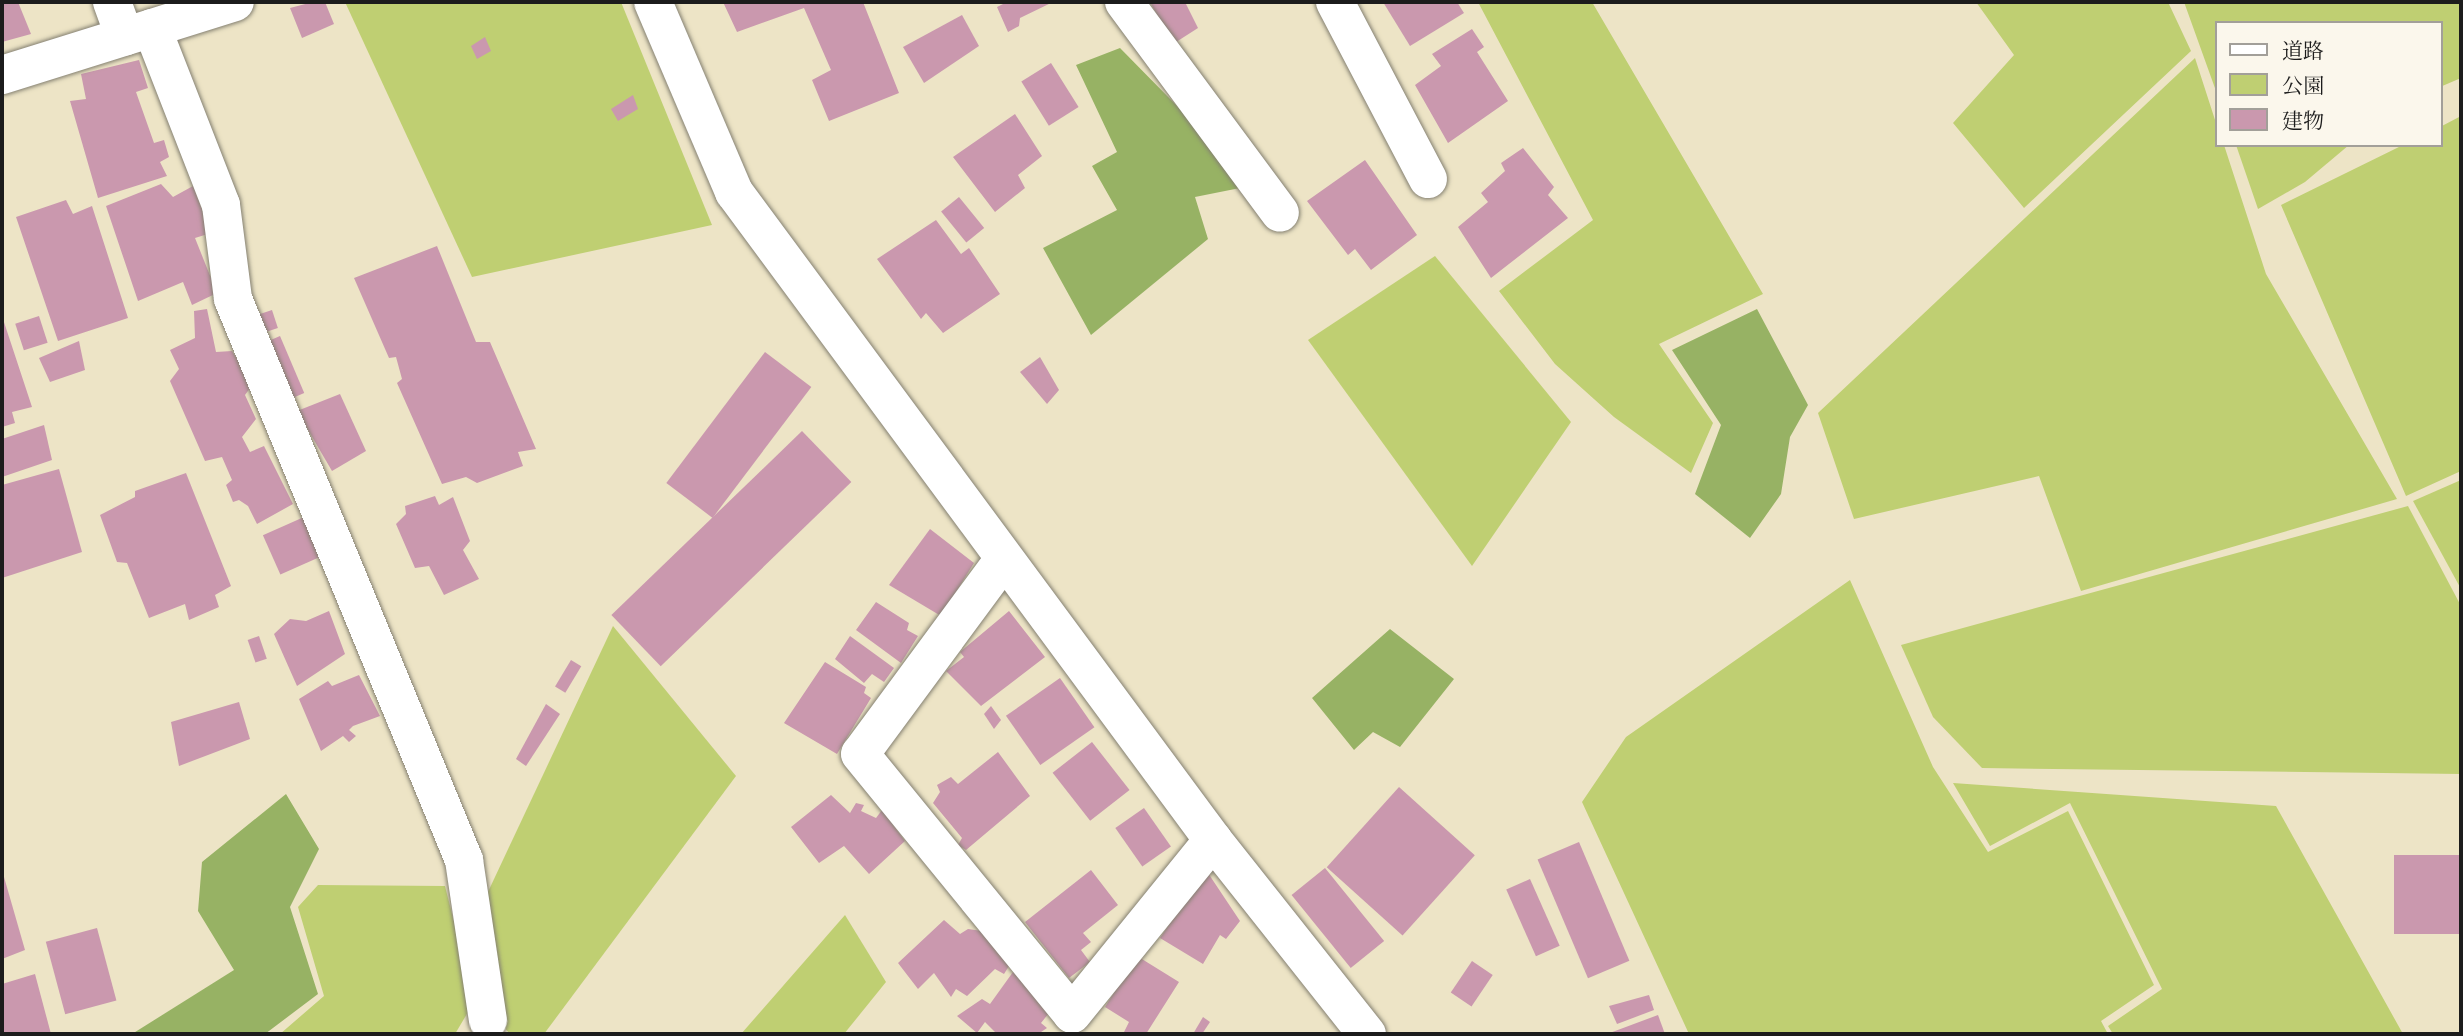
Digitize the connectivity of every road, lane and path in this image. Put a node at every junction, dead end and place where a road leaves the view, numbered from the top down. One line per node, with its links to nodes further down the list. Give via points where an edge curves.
1 (113, 2): 6 (street)
2 (235, 2): 6 (street)
3 (653, 2): 10 (street, via 734,192)
4 (1124, 2): 9 (street)
5 (1335, 2): 8 (street)
6 (138, 33): 7 (street); 12 (street, via 220,205 233,299 464,860)
7 (2, 75)
8 (1428, 179)
9 (1280, 213)
10 (1004, 559): 11 (street); 11 (street, via 860,754 1072,1014)
11 (1213, 840): 13 (street)
12 (488, 1020)
13 (1367, 1034)

